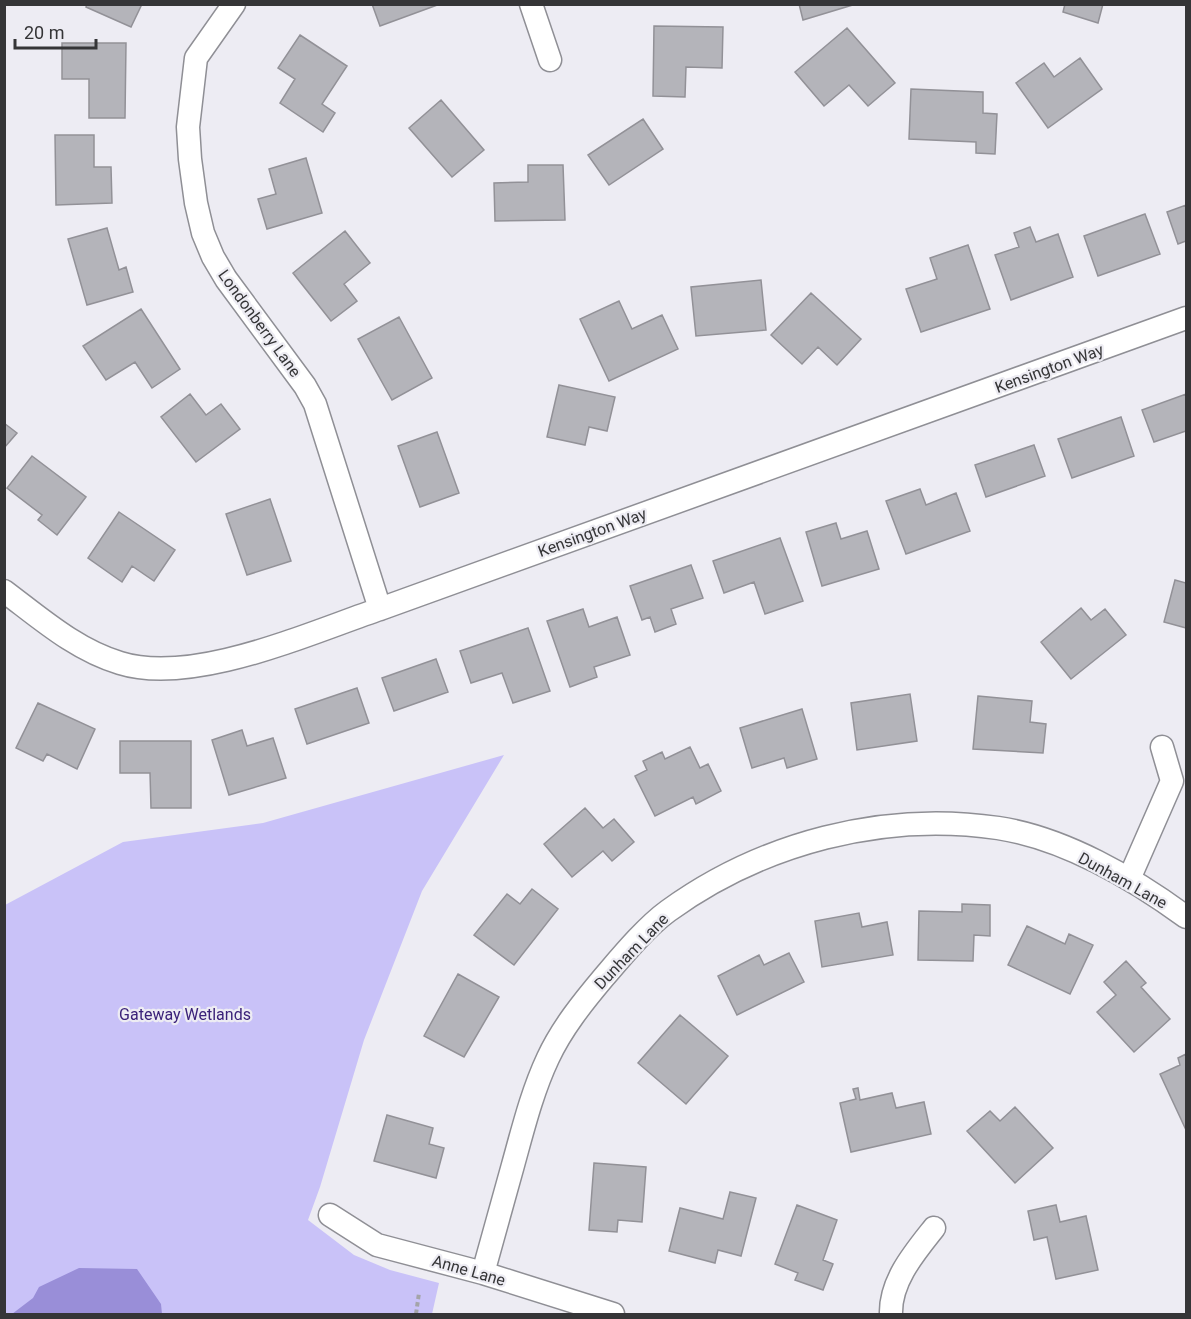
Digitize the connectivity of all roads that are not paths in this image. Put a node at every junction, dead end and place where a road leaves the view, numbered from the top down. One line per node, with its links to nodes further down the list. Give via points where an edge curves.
1 (234, 4): 6 (street, Londonberry Lane, via 196,58 188,127 203,233 226,279 315,404)
2 (531, 4): 3 (street)
3 (550, 60)
4 (1186, 318): 6 (street, Kensington Way)
5 (7, 599): 6 (street, Kensington Way, via 64,636 120,663 174,669 242,656)
6 (380, 609)
7 (1162, 747): 8 (street, via 1172,782)
8 (1129, 879): 9 (street, Dunham Lane); 12 (street, Dunham Lane, via 1050,842 999,828 949,824 885,826 847,831 794,846 734,871 667,911 581,1004 549,1057 527,1113)
9 (1186, 917)
10 (330, 1215): 12 (street, Anne Lane, via 377,1245)
11 (934, 1228): 14 (street, via 908,1260 891,1303)
12 (483, 1274): 13 (street, Anne Lane)
13 (613, 1314)
14 (891, 1314)

